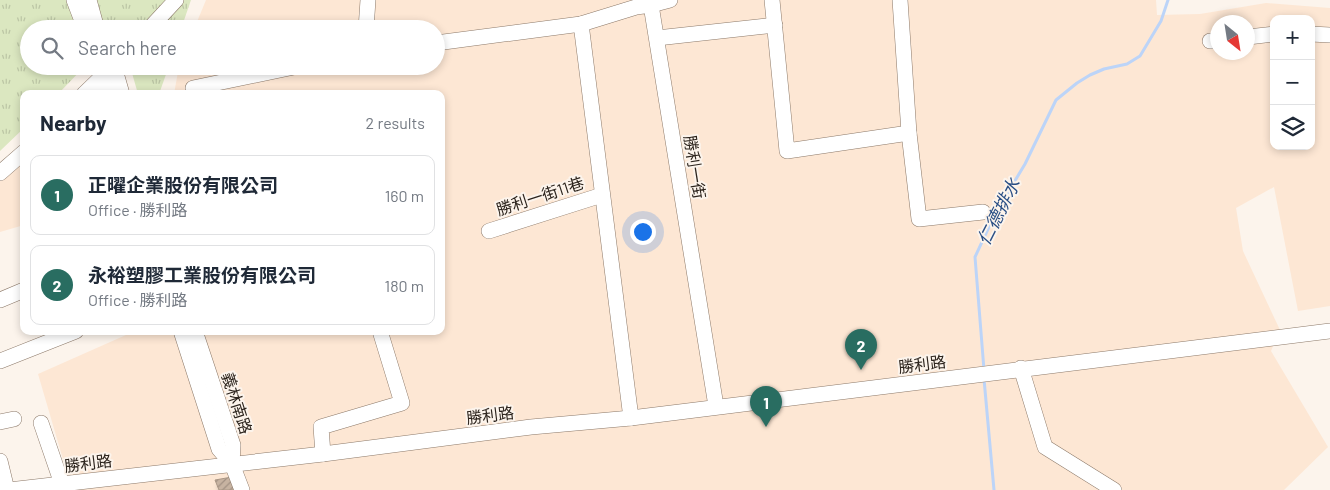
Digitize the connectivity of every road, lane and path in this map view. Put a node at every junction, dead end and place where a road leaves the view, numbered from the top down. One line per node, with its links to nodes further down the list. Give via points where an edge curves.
1 (74, 0): 9 (street)
2 (88, 0): 10 (street)
3 (176, 0): 11 (street)
4 (368, 0): 12 (street)
5 (670, 0): 8 (street)
6 (772, 0): 14 (street)
7 (900, 0): 29 (street)
8 (651, 5): 13 (street); 19 (street, 勝利一街)
9 (82, 20)
10 (94, 20)
11 (157, 20)
12 (367, 20)
13 (581, 24): 20 (street); 32 (street)
14 (775, 25): 19 (street); 29 (street, via 787,151)
15 (1270, 34): 18 (street)
16 (1315, 34): 17 (street)
17 (1330, 35)
18 (1255, 36)
19 (657, 38): 44 (street, 勝利一街)
20 (445, 42)
21 (101, 75): 26 (street)
22 (107, 75): 27 (street)
23 (111, 75): 28 (street)
24 (255, 75): 25 (street)
25 (192, 88)
26 (88, 90)
27 (108, 90)
28 (120, 90)
29 (909, 133): 33 (street, via 919,219)
30 (20, 156): 31 (street)
31 (0, 173)
32 (602, 195): 34 (street, 勝利一街11巷); 45 (street)
33 (983, 212)
34 (489, 231)
35 (20, 292): 36 (street)
36 (0, 300)
37 (1330, 331): 43 (street)
38 (66, 335): 42 (street)
39 (182, 335): 49 (street, 義林南路, via 219,448)
40 (196, 335): 49 (street, 義林南路, via 232,444)
41 (381, 335): 47 (street, via 402,403 320,427)
42 (0, 361)
43 (1020, 368): 44 (street, 勝利路); 53 (street, via 1045,447)
44 (716, 406): 45 (street, 勝利路)
45 (631, 418): 47 (street, 勝利路, via 531,427)
46 (41, 423): 50 (street)
47 (323, 454): 49 (street, 勝利路)
48 (0, 461): 51 (street)
49 (232, 464): 50 (street, 勝利路); 52 (street)
50 (63, 487): 51 (street, 勝利路)
51 (8, 490)
52 (242, 490)
53 (1114, 490)

